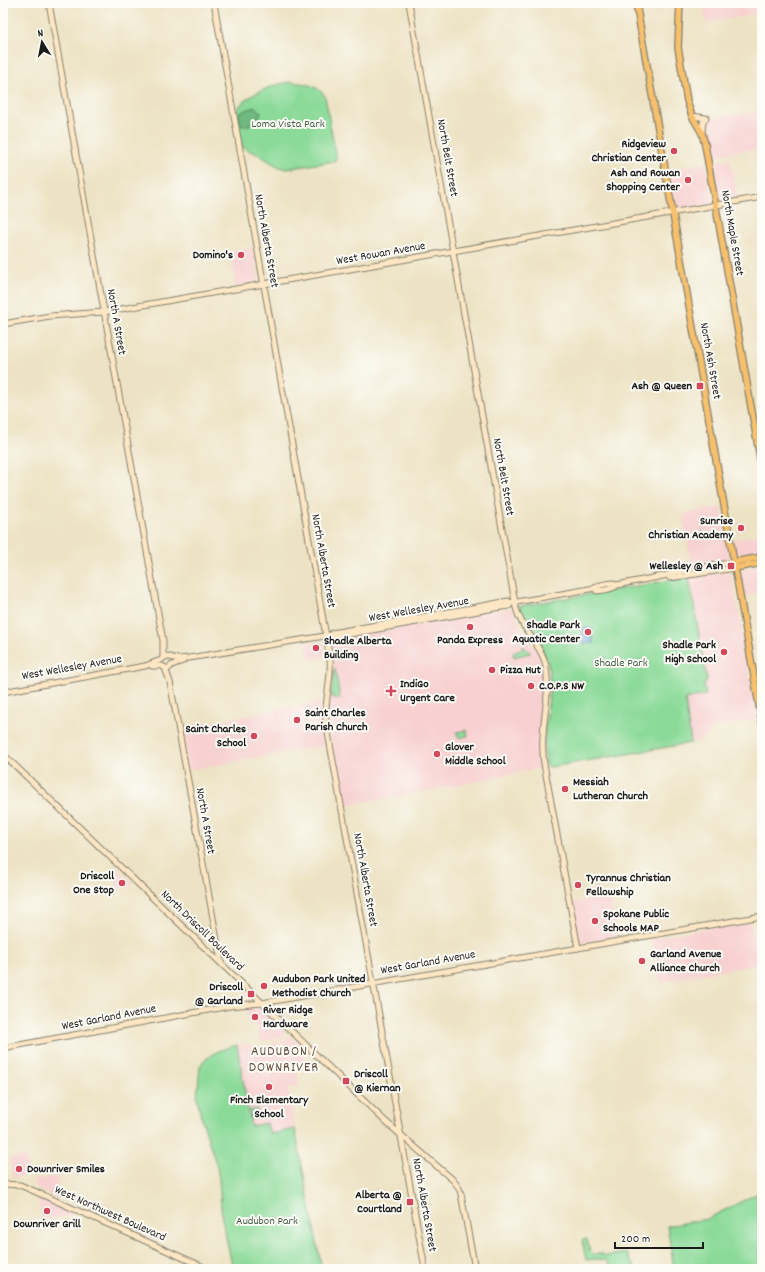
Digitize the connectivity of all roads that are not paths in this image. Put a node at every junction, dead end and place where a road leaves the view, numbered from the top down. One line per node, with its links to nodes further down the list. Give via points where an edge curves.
1 (49, 3): 13 (street, North A Street)
2 (214, 3): 12 (street, North Alberta Street)
3 (410, 3): 11 (street, North Belt Street)
4 (636, 3): 10 (main road, North Ash Street)
5 (680, 3): 6 (main road, North Maple Street, via 678,46)
6 (692, 116): 7 (main road, North Maple Street); 7 (street, via 706,118)
7 (702, 133): 9 (main road, North Maple Street)
8 (762, 197): 9 (street, West Rowan Avenue)
9 (716, 205): 10 (street, West Rowan Avenue); 15 (main road, North Maple Street)
10 (673, 213): 11 (street, West Rowan Avenue); 18 (main road, North Ash Street)
11 (453, 251): 12 (street, West Rowan Avenue); 20 (street, North Belt Street)
12 (264, 284): 13 (street, West Rowan Avenue); 24 (street, North Alberta Street)
13 (104, 312): 14 (street, West Rowan Avenue, via 50,316); 26 (street, North A Street)
14 (3, 324)
15 (762, 469)
16 (762, 557): 18 (main road, West Wellesley Avenue)
17 (762, 563): 18 (main road, West Wellesley Avenue)
18 (734, 565): 19 (street, West Wellesley Avenue); 19 (street, West Wellesley Avenue, via 690,569 671,573); 30 (main road, North Ash Street)
19 (669, 577): 20 (street, West Wellesley Avenue, via 617,585 614,588 594,588)
20 (513, 602): 21 (street, West Wellesley Avenue); 23 (street, West Wellesley Avenue, via 509,606); 33 (street, North Belt Street, via 520,622 545,662 548,688 543,735 544,764)
21 (412, 618): 22 (street, West Wellesley Avenue); 23 (street)
22 (386, 623): 23 (street); 24 (street, West Wellesley Avenue)
23 (398, 625): 24 (street, West Wellesley Avenue, via 333,637)
24 (328, 635): 25 (street, West Wellesley Avenue); 35 (street, North Alberta Street, via 330,668 325,708 326,722)
25 (189, 658): 26 (street, West Wellesley Avenue); 27 (street, West Wellesley Avenue)
26 (165, 661): 27 (street, North A Street); 27 (street, West Wellesley Avenue, via 168,669); 28 (street, North A Street); 29 (street, West Wellesley Avenue)
27 (172, 666): 28 (street, North A Street)
28 (170, 682): 34 (street, North A Street)
29 (3, 692)
30 (762, 722)
31 (3, 754): 34 (street, North Driscoll Boulevard)
32 (762, 916): 33 (street, West Garland Avenue)
33 (578, 948): 35 (street, West Garland Avenue)
34 (221, 963): 36 (street, North Driscoll Boulevard)
35 (373, 983): 36 (street, West Garland Avenue); 39 (street, North Alberta Street)
36 (262, 1003): 37 (street, West Garland Avenue, via 230,1006); 38 (street, North Driscoll Boulevard)
37 (3, 1048)
38 (386, 1122): 40 (street, North Driscoll Boulevard); 42 (street, North Driscoll Boulevard, via 397,1135)
39 (399, 1122): 40 (street, North Alberta Street); 41 (street, North Alberta Street, via 404,1134)
40 (401, 1135): 41 (street, North Driscoll Boulevard); 42 (street, North Alberta Street)
41 (414, 1146): 46 (street, North Driscoll Boulevard, via 453,1180 462,1194)
42 (405, 1154): 45 (street, North Alberta Street)
43 (3, 1184): 44 (street, West Northwest Boulevard, via 20,1185)
44 (208, 1269)
45 (425, 1269)
46 (475, 1269)

